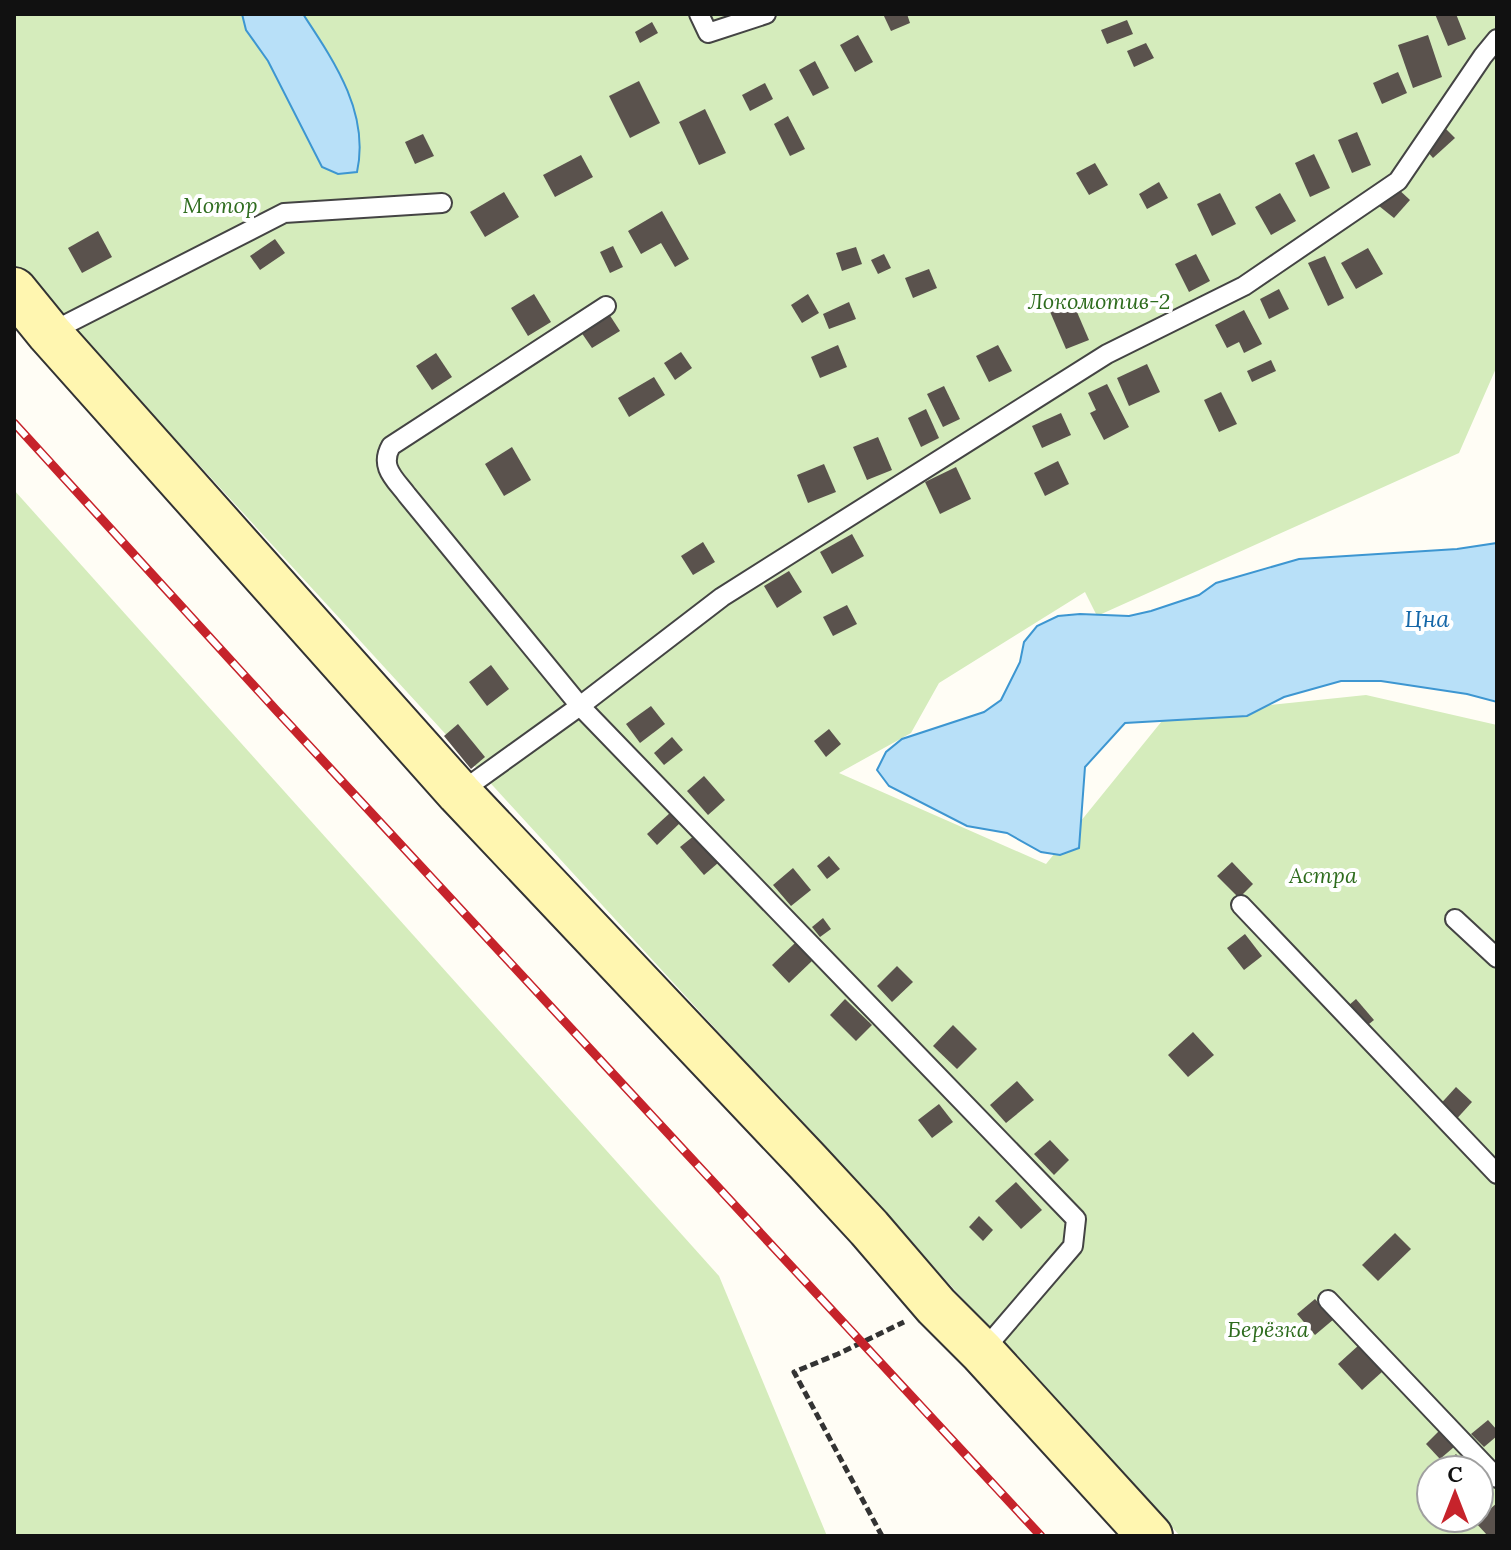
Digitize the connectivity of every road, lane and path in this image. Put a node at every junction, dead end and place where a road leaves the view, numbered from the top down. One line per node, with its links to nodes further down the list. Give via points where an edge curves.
1 (699, 14): 2 (lane, via 708,33)
2 (766, 14)
3 (1497, 39): 8 (lane, via 1398,181 1244,286 1107,354 722,597)
4 (442, 203): 7 (lane, via 284,213)
5 (14, 290): 7 (street)
6 (606, 306): 8 (lane, via 391,446 386,459 407,495)
7 (49, 333): 9 (street)
8 (580, 706): 9 (lane); 16 (lane, via 1076,1219 1073,1246)
9 (459, 793): 15 (street, via 808,1162)
10 (1241, 905): 13 (lane)
11 (1455, 919): 12 (lane)
12 (1497, 958)
13 (1497, 1174)
14 (1328, 1300): 17 (lane)
15 (936, 1306): 16 (street); 18 (path, via 794,1372)
16 (982, 1352): 19 (street)
17 (1497, 1478)
18 (882, 1536)
19 (1150, 1536)

